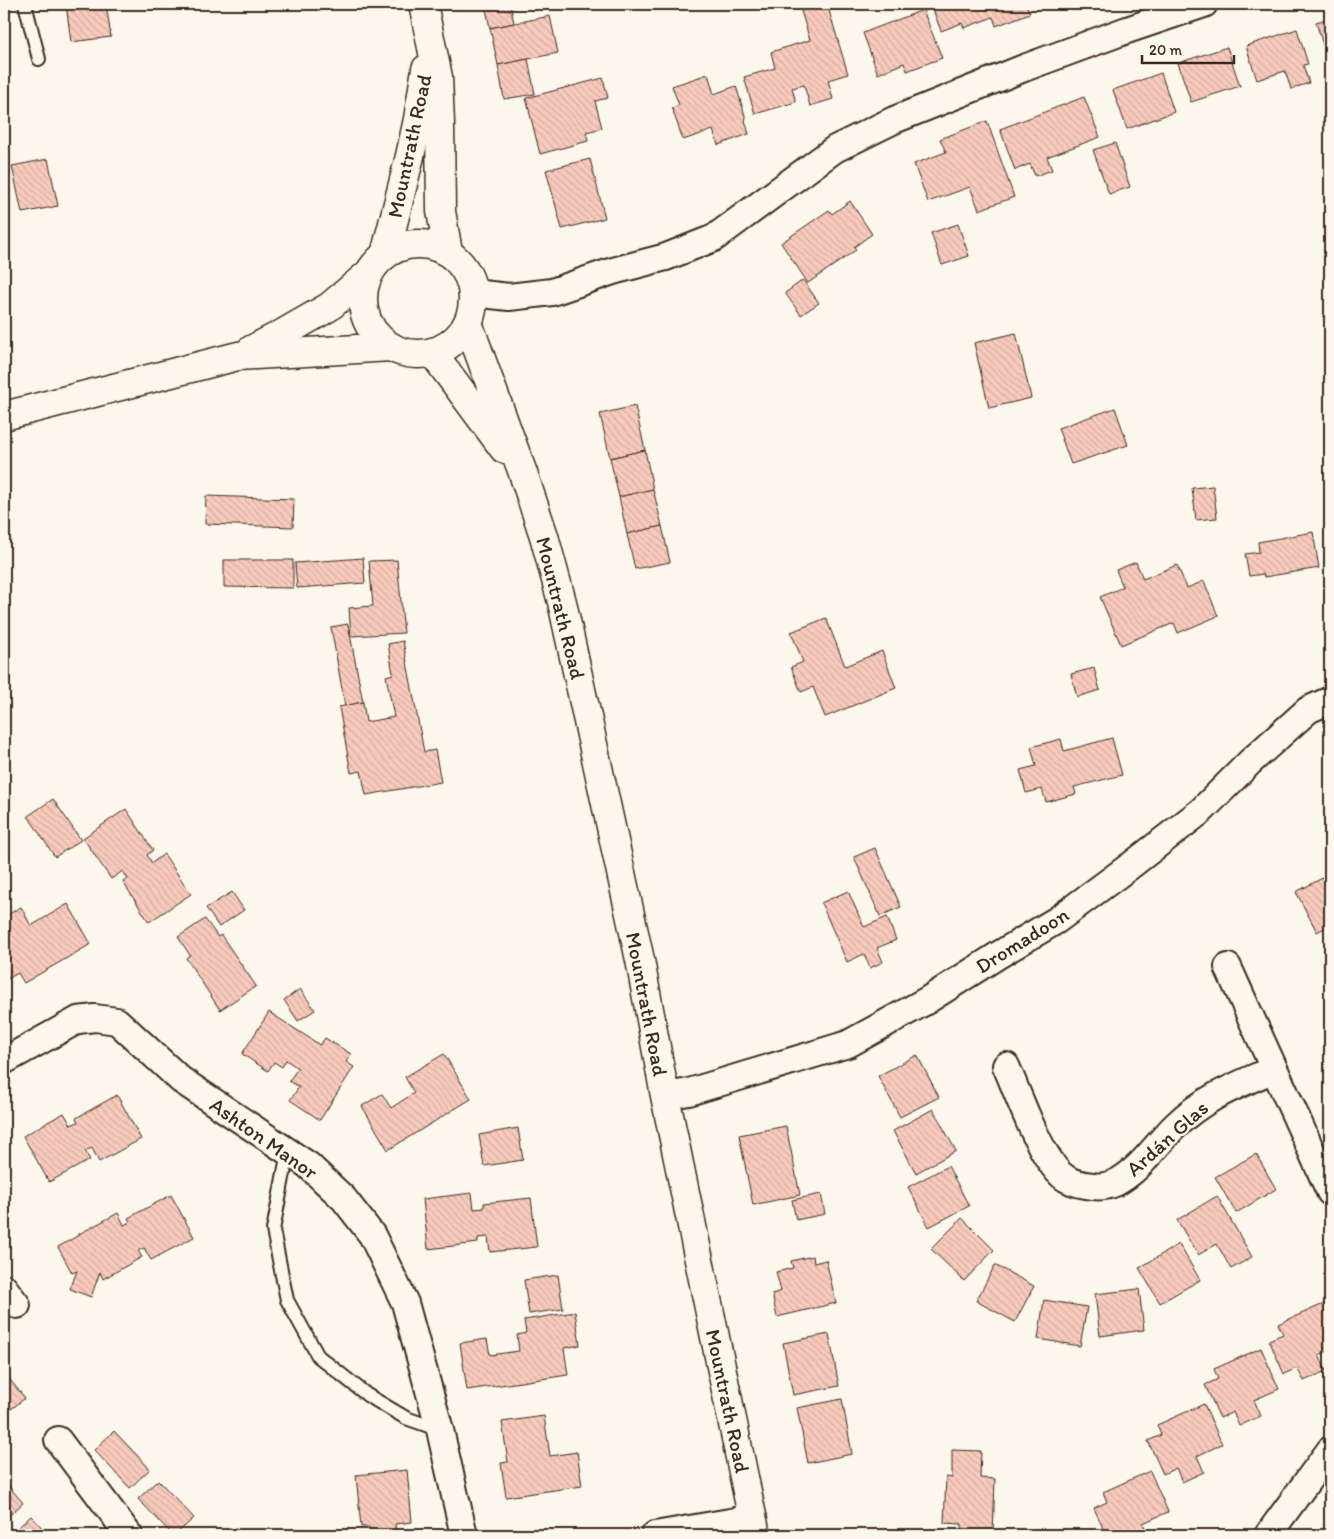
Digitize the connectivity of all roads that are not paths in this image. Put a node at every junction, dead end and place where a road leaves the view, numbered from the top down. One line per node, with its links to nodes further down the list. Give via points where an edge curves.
1 (25, 4): 5 (lane)
2 (423, 4): 4 (main road, Mountrath Road)
3 (1204, 4): 8 (street, via 1024,68 894,120 835,149 714,238 666,257 552,292 509,298)
4 (429, 36): 6 (main road, Mountrath Road, via 438,77 441,211); 7 (main road, Mountrath Road, via 426,75 407,169)
5 (39, 59)
6 (448, 252): 7 (main road, via 432,245 415,243 399,247); 8 (main road, via 465,270)
7 (376, 264): 10 (main road, via 364,290 365,315 378,337); 12 (main road, via 329,307)
8 (473, 294): 9 (main road)
9 (468, 323): 11 (main road, via 454,341); 14 (main road, Mountrath Road)
10 (391, 347): 11 (main road, via 416,354); 12 (main road)
11 (432, 352): 14 (main road, Mountrath Road)
12 (238, 356): 13 (main road)
13 (4, 416)
14 (524, 476): 20 (main road, Mountrath Road, via 562,602 640,960)
15 (1330, 700): 20 (street, Dromadoon, via 1308,710 1201,811 1130,866 1057,920 926,1001 848,1044 689,1092)
16 (1228, 967): 19 (street)
17 (4, 1060): 21 (street, Ashton Manor, via 78,1020 117,1020 181,1080)
18 (1006, 1066): 19 (street, Ardán Glas, via 1041,1148 1053,1166 1066,1179 1102,1187 1131,1172 1197,1108 1219,1093)
19 (1274, 1069): 22 (street)
20 (664, 1096): 26 (main road, Mountrath Road)
21 (288, 1152): 23 (street, Ashton Manor, via 308,1165 344,1200 372,1235 405,1303); 23 (lane, via 273,1230 287,1300 318,1356 367,1395 406,1418)
22 (1330, 1192)
23 (440, 1430): 28 (street, Ashton Manor)
24 (58, 1440): 27 (street)
25 (1330, 1450): 30 (street)
26 (754, 1526): 29 (street)
27 (129, 1535)
28 (464, 1535)
29 (655, 1535)
30 (1268, 1535)

